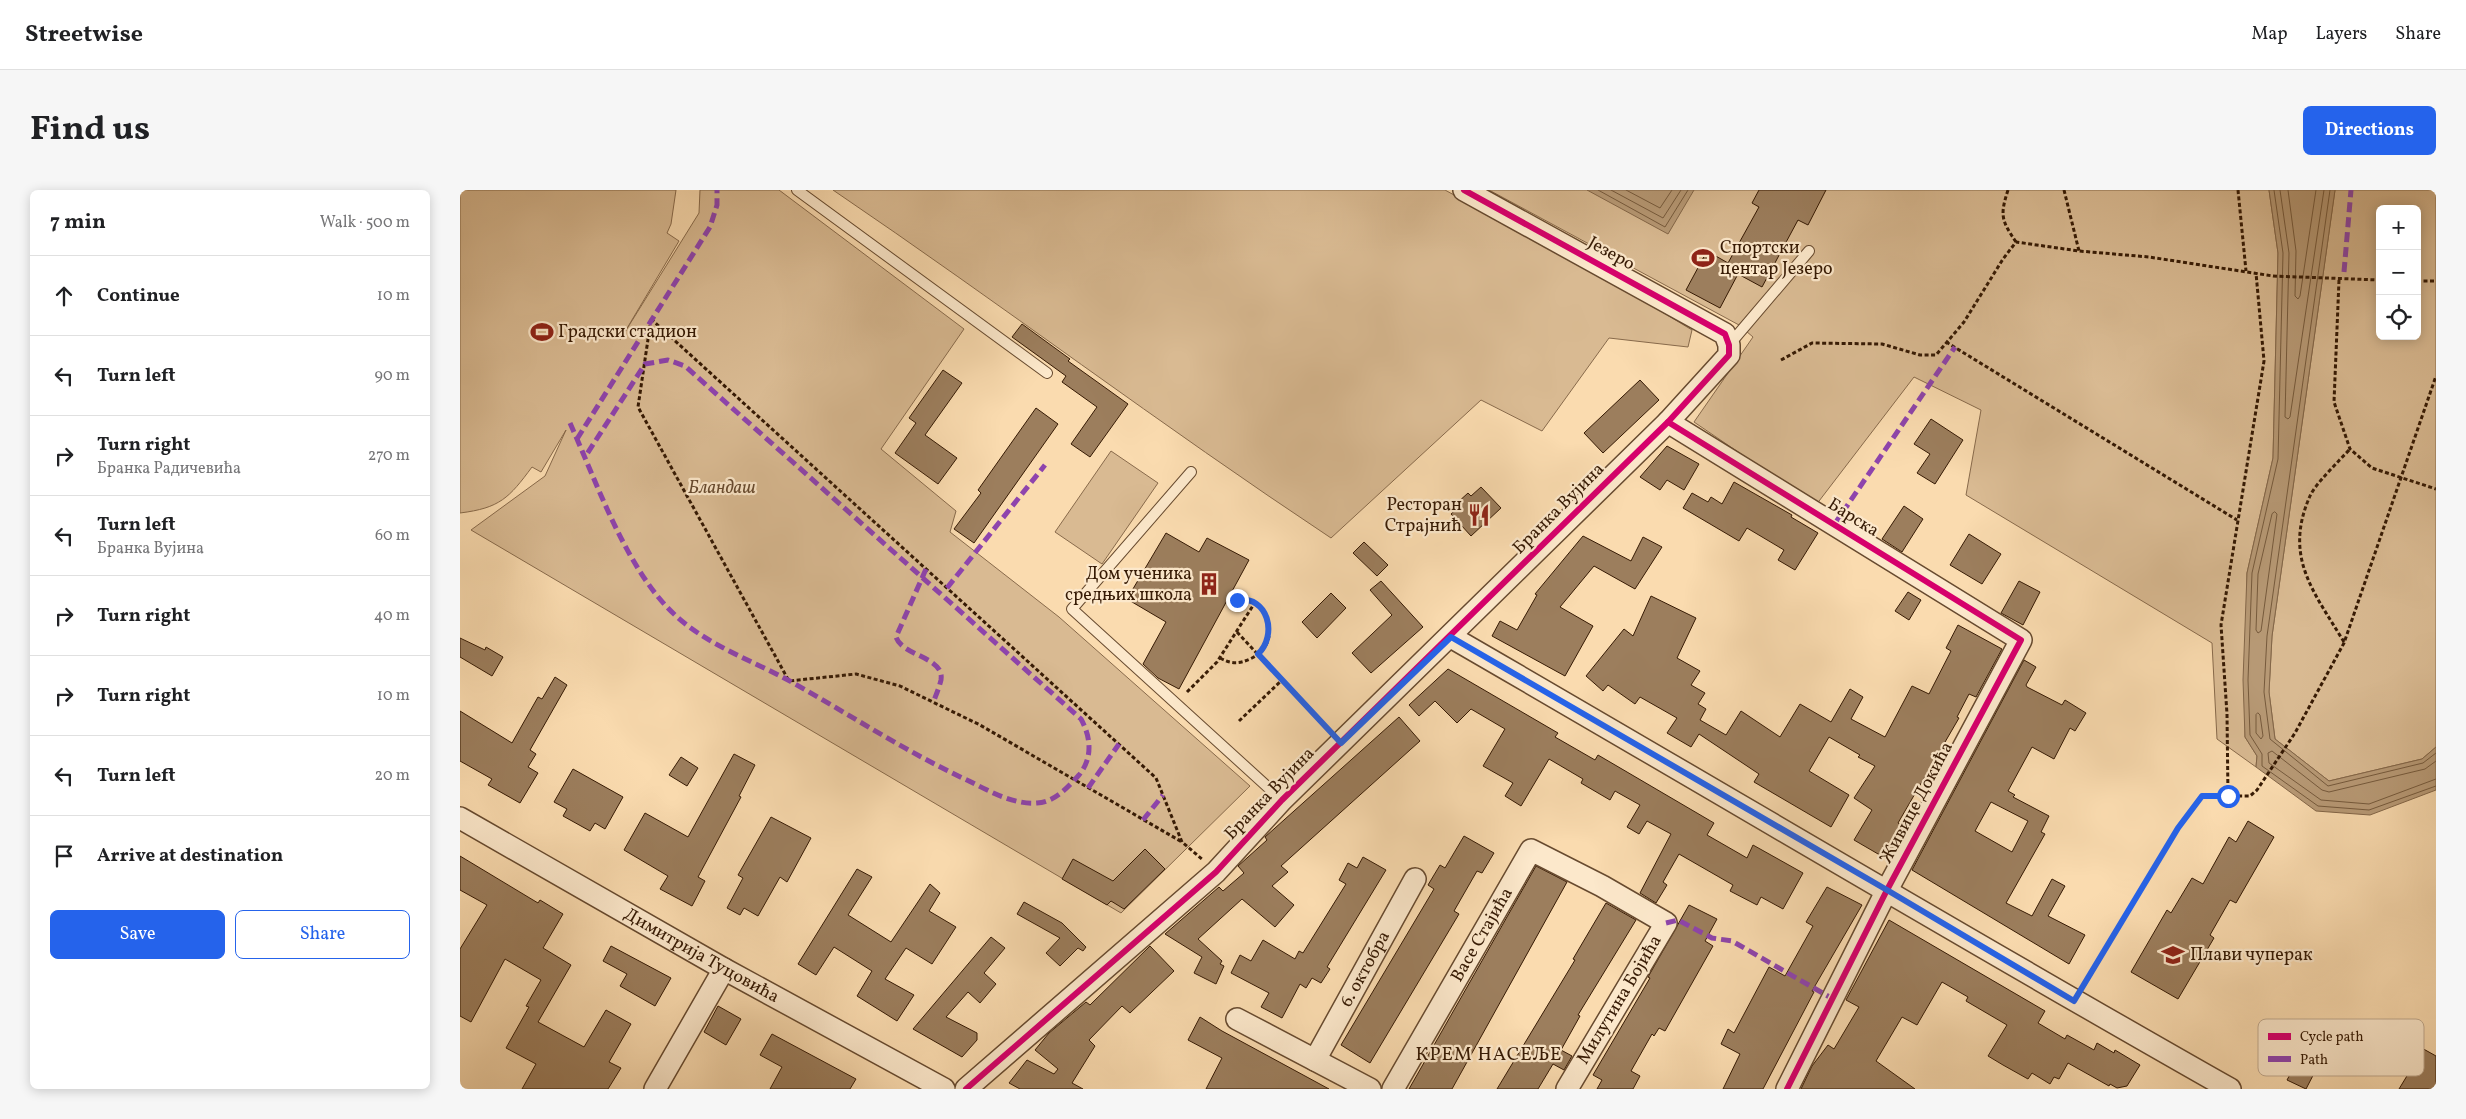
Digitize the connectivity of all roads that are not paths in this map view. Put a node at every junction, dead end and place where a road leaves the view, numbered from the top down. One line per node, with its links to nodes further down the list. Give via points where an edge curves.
1 (797, 190): 5 (lane)
2 (1464, 190): 4 (street, Језеро, via 1725,334)
3 (1809, 251): 4 (lane)
4 (1729, 350): 6 (street, Бранка Вујина)
5 (1047, 373)
6 (1668, 422): 8 (street, Бранка Вујина); 9 (street, Барска)
7 (1192, 472): 10 (lane, via 1072,609)
8 (1451, 637): 10 (street, Бранка Вујина); 14 (street)
9 (2021, 640): 14 (street, Живице Докића)
10 (1282, 800): 20 (street, Бранка Вујина, via 1216,872)
11 (460, 818): 15 (street, Димитрија Туцовића)
12 (1415, 879): 17 (street, 6. октобра)
13 (1602, 886): 22 (street, Васе Стајића, via 1531,850); 23 (street, Милутина Бојића, via 1666,923)
14 (1887, 890): 24 (street, Живице Докића); 25 (street)
15 (724, 969): 18 (street); 19 (street, Димитрија Туцовића)
16 (1237, 1019): 17 (street)
17 (1315, 1060): 21 (street)
18 (654, 1089)
19 (944, 1089)
20 (966, 1089)
21 (1370, 1089)
22 (1393, 1089)
23 (1567, 1089)
24 (1787, 1089)
25 (2230, 1089)

